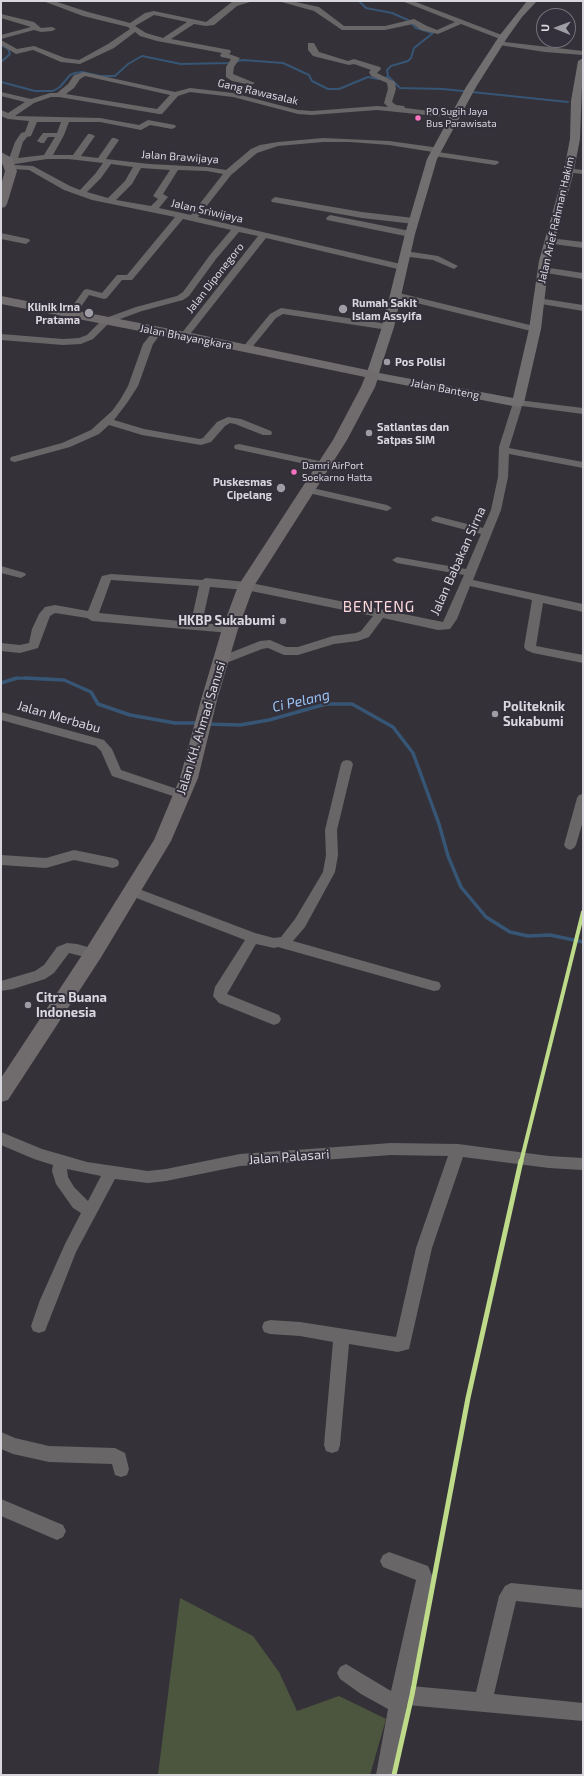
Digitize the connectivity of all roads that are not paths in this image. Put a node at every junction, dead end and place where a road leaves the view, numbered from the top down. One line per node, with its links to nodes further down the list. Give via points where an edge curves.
1 (47, 1): 10 (street)
2 (249, 1): 8 (street, via 232,6 211,23 202,25)
3 (282, 1): 9 (street, via 316,10 342,28 385,28 414,21 424,28 438,32)
4 (406, 1): 9 (street)
5 (541, 1): 6 (main road)
6 (531, 4): 15 (main road, via 518,15)
7 (1, 16): 11 (street, via 31,24)
8 (192, 22): 10 (street, via 154,13); 14 (street)
9 (460, 22): 15 (street)
10 (132, 27): 14 (street, via 144,35); 16 (street, via 111,46 80,62 64,60 34,48 16,52)
11 (34, 28): 12 (street); 13 (street)
12 (52, 29)
13 (1, 37)
14 (165, 40): 20 (street, via 225,51 227,52 224,55 236,58 230,67 229,75)
15 (501, 40): 18 (street, via 545,50); 28 (main road)
16 (1, 42)
17 (311, 45): 26 (street, via 316,54 349,63 354,61 376,69 374,74 391,82 388,103 394,107)
18 (583, 53)
19 (583, 60): 45 (main road, Jalan Arief Rahman Hakim, via 576,101 575,139)
20 (251, 83)
21 (1, 94): 24 (street)
22 (175, 94): 23 (street, Gang Rawasalak, via 84,74 77,77); 25 (street, via 158,112); 26 (street, Gang Rawasalak, via 190,90 227,94 298,112 377,108)
23 (59, 95): 24 (street, via 50,95); 25 (street)
24 (31, 102): 27 (street)
25 (84, 105): 30 (street)
26 (420, 112): 28 (street, Gang Rawasalak)
27 (5, 114): 29 (street, via 23,119)
28 (456, 116): 36 (main road)
29 (35, 118): 30 (street); 41 (street, via 28,134 19,142)
30 (69, 119): 31 (street, via 105,120 141,128 148,122); 32 (street)
31 (172, 127)
32 (60, 135): 35 (street, via 46,135); 37 (street)
33 (91, 136): 38 (street)
34 (115, 140): 39 (street)
35 (41, 141)
36 (435, 152): 40 (street, Jalan Brawijaya); 47 (street, Jalan Brawijaya, via 389,143 350,140 278,144 254,151); 56 (main road)
37 (47, 157): 38 (street, Jalan Brawijaya); 43 (street, Jalan Brawijaya)
38 (75, 158): 39 (street, Jalan Brawijaya)
39 (104, 161): 42 (street, Jalan Brawijaya); 48 (street, via 98,176)
40 (495, 163)
41 (9, 164): 43 (street, Jalan Sriwijaya); 51 (highway)
42 (138, 165): 44 (street, Jalan Brawijaya); 50 (street, via 129,182)
43 (31, 166): 48 (street, Jalan Sriwijaya)
44 (175, 167): 47 (street, Jalan Brawijaya); 52 (street, via 157,196 164,197)
45 (569, 170): 46 (street); 61 (main road, Jalan Arief Rahman Hakim)
46 (583, 172)
47 (228, 173): 54 (street)
48 (80, 193): 50 (street, Jalan Sriwijaya)
49 (275, 200): 56 (street)
50 (110, 201): 52 (street, Jalan Sriwijaya)
51 (1, 204)
52 (153, 209): 53 (street, Jalan Sriwijaya)
53 (181, 216): 54 (street, Jalan Sriwijaya); 74 (street, via 129,278 120,277 104,296 87,292)
54 (193, 218): 57 (street, Jalan Sriwijaya)
55 (330, 218): 58 (street)
56 (414, 221): 58 (main road)
57 (237, 229): 59 (street, Jalan Sriwijaya); 75 (street, via 183,296)
58 (410, 234): 64 (main road)
59 (264, 235): 67 (street, Jalan Sriwijaya); 79 (street, Jalan Diponegoro)
60 (1, 236): 62 (street)
61 (549, 241): 63 (street); 65 (main road, Jalan Arief Rahman Hakim)
62 (26, 242)
63 (583, 245)
64 (406, 254): 66 (street, via 435,258); 67 (main road)
65 (544, 265): 68 (street); 69 (street); 72 (main road, Jalan Arief Rahman Hakim)
66 (454, 266)
67 (402, 267): 70 (main road)
68 (583, 267)
69 (583, 276)
70 (395, 295): 76 (main road); 77 (street)
71 (1, 300): 74 (highway, Jalan Bhayangkara)
72 (538, 301): 73 (street); 77 (main road, Jalan Arief Rahman Hakim)
73 (583, 308)
74 (71, 315): 75 (highway, Jalan Bhayangkara)
75 (106, 321): 78 (highway, Jalan Bhayangkara); 80 (street, via 90,338 75,342)
76 (388, 327): 81 (street, via 281,311 273,316); 82 (main road)
77 (534, 329): 83 (main road, Jalan Arief Rahman Hakim)
78 (158, 331): 79 (highway, Jalan Bhayangkara); 85 (street, via 148,344 124,401)
79 (184, 336): 81 (highway, Jalan Bhayangkara)
80 (1, 337)
81 (246, 349): 82 (highway, Jalan Bhayangkara)
82 (372, 375): 83 (main road, Jalan Banteng); 90 (highway, Jalan KH. Ahmad Sanusi, via 368,387)
83 (518, 403): 84 (street); 88 (street, Jalan Babakan Sirna)
84 (583, 411)
85 (107, 421): 86 (street, via 142,432 201,442 207,440 228,420); 89 (street, via 95,432 66,445)
86 (267, 433)
87 (239, 447): 90 (street)
88 (504, 450): 91 (street); 95 (street, Jalan Babakan Sirna, via 501,492)
89 (16, 459)
90 (324, 465): 92 (highway, Jalan KH. Ahmad Sanusi)
91 (583, 465)
92 (308, 490): 93 (street); 101 (highway, Jalan KH. Ahmad Sanusi)
93 (387, 508)
94 (436, 519): 95 (street)
95 (487, 532): 99 (street, Jalan Babakan Sirna)
96 (397, 560): 99 (street)
97 (1, 569): 98 (street)
98 (22, 574)
99 (469, 577): 102 (street); 104 (street, Jalan Babakan Sirna, via 446,626)
100 (206, 582): 101 (street, Jalan Babakan Sirna); 105 (street, Jalan Babakan Sirna, via 108,577); 106 (street)
101 (246, 586): 104 (street, Jalan Babakan Sirna); 107 (highway, Jalan KH. Ahmad Sanusi)
102 (538, 598): 103 (street); 109 (street, via 530,647 533,650)
103 (583, 608)
104 (380, 614): 110 (street, via 365,634 358,637 333,640 298,651 284,650 270,644 260,645)
105 (92, 617): 106 (street); 108 (street, via 49,610 40,622 34,645 20,649)
106 (196, 626): 107 (street)
107 (230, 629): 110 (highway, Jalan KH. Ahmad Sanusi)
108 (1, 648)
109 (583, 659)
110 (221, 661): 113 (highway, Jalan KH. Ahmad Sanusi)
111 (1, 716): 113 (street, Jalan Merbabu, via 100,743 106,749 116,773)
112 (347, 764): 120 (street, via 331,830 332,855 329,872 300,924)
113 (182, 795): 118 (highway, Jalan KH. Ahmad Sanusi, via 162,841)
114 (583, 798): 115 (street)
115 (570, 845)
116 (1, 860): 117 (street, via 46,863 74,855)
117 (113, 863)
118 (132, 891): 119 (street); 121 (highway, Jalan KH. Ahmad Sanusi)
119 (253, 938): 120 (street); 124 (street, via 220,991 220,996)
120 (280, 943): 123 (street)
121 (93, 954): 122 (street, via 67,948 49,969 13,984); 125 (highway, Jalan KH. Ahmad Sanusi)
122 (1, 986)
123 (434, 986)
124 (274, 1019)
125 (1, 1094)
126 (1, 1138): 128 (street, Jalan Palasari, via 39,1155)
127 (458, 1150): 129 (street, Jalan Palasari); 130 (street, Jalan Palasari, via 391,1149 245,1159 157,1177); 134 (street, via 424,1248 403,1344)
128 (61, 1160): 130 (street, Jalan Palasari); 131 (street, via 61,1179 78,1203)
129 (583, 1164)
130 (112, 1172): 131 (street)
131 (90, 1211): 132 (street, via 70,1250)
132 (39, 1326)
133 (270, 1327): 134 (street)
134 (342, 1336): 136 (street)
135 (1, 1440): 137 (street, via 13,1446 49,1454 115,1456 119,1459)
136 (332, 1445)
137 (121, 1469)
138 (1, 1507): 139 (street)
139 (57, 1531)
140 (389, 1561): 143 (street, via 422,1572 425,1580)
141 (583, 1599): 144 (street, via 511,1592)
142 (346, 1673): 143 (street, via 367,1688)
143 (398, 1701): 144 (street, via 412,1695); 146 (street)
144 (483, 1702): 145 (street)
145 (583, 1712)
146 (385, 1775)

